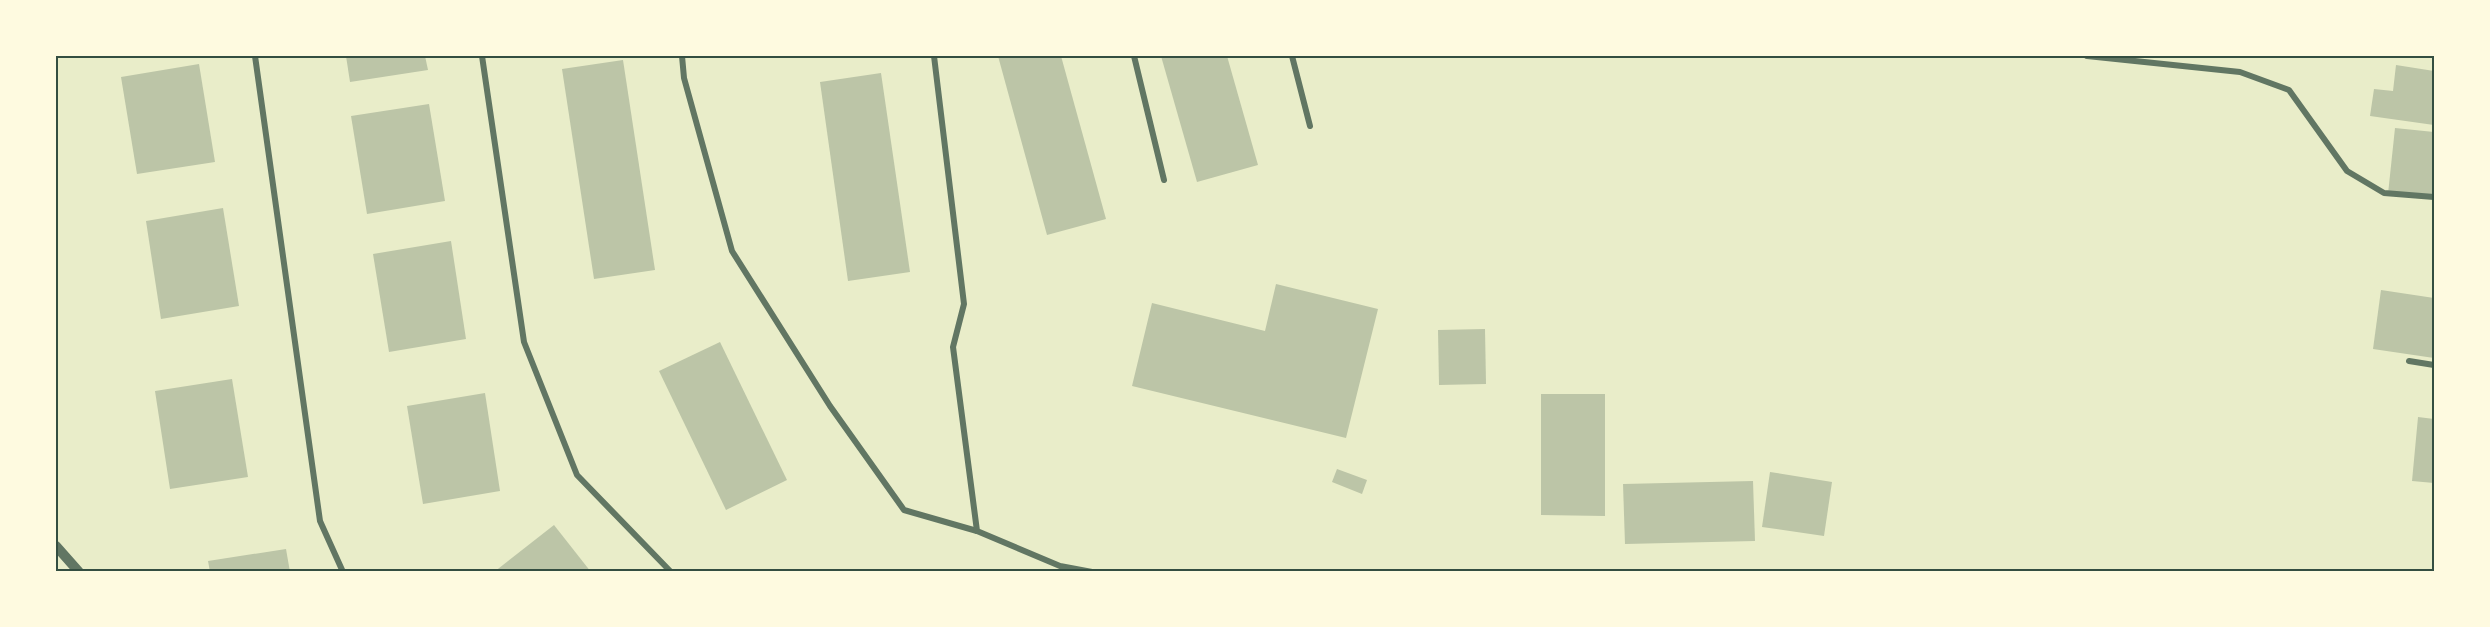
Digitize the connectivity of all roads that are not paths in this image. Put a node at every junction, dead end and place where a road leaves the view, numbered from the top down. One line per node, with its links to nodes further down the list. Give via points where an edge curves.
1 (255, 56): 16 (street, via 320,521)
2 (482, 56): 17 (street, via 524,342 577,475)
3 (682, 56): 13 (street, via 684,78 732,251 830,406 904,510)
4 (934, 56): 13 (street, via 964,304 953,347)
5 (1134, 56): 9 (street)
6 (1292, 56): 8 (street)
7 (2087, 56): 10 (street, via 2240,72 2289,90 2347,171 2384,193)
8 (1310, 126)
9 (1164, 180)
10 (2434, 197)
11 (2409, 361): 12 (street)
12 (2434, 365)
13 (977, 531): 18 (street, via 1060,566)
14 (56, 546): 15 (street)
15 (79, 572)
16 (343, 572)
17 (671, 572)
18 (1092, 572)

